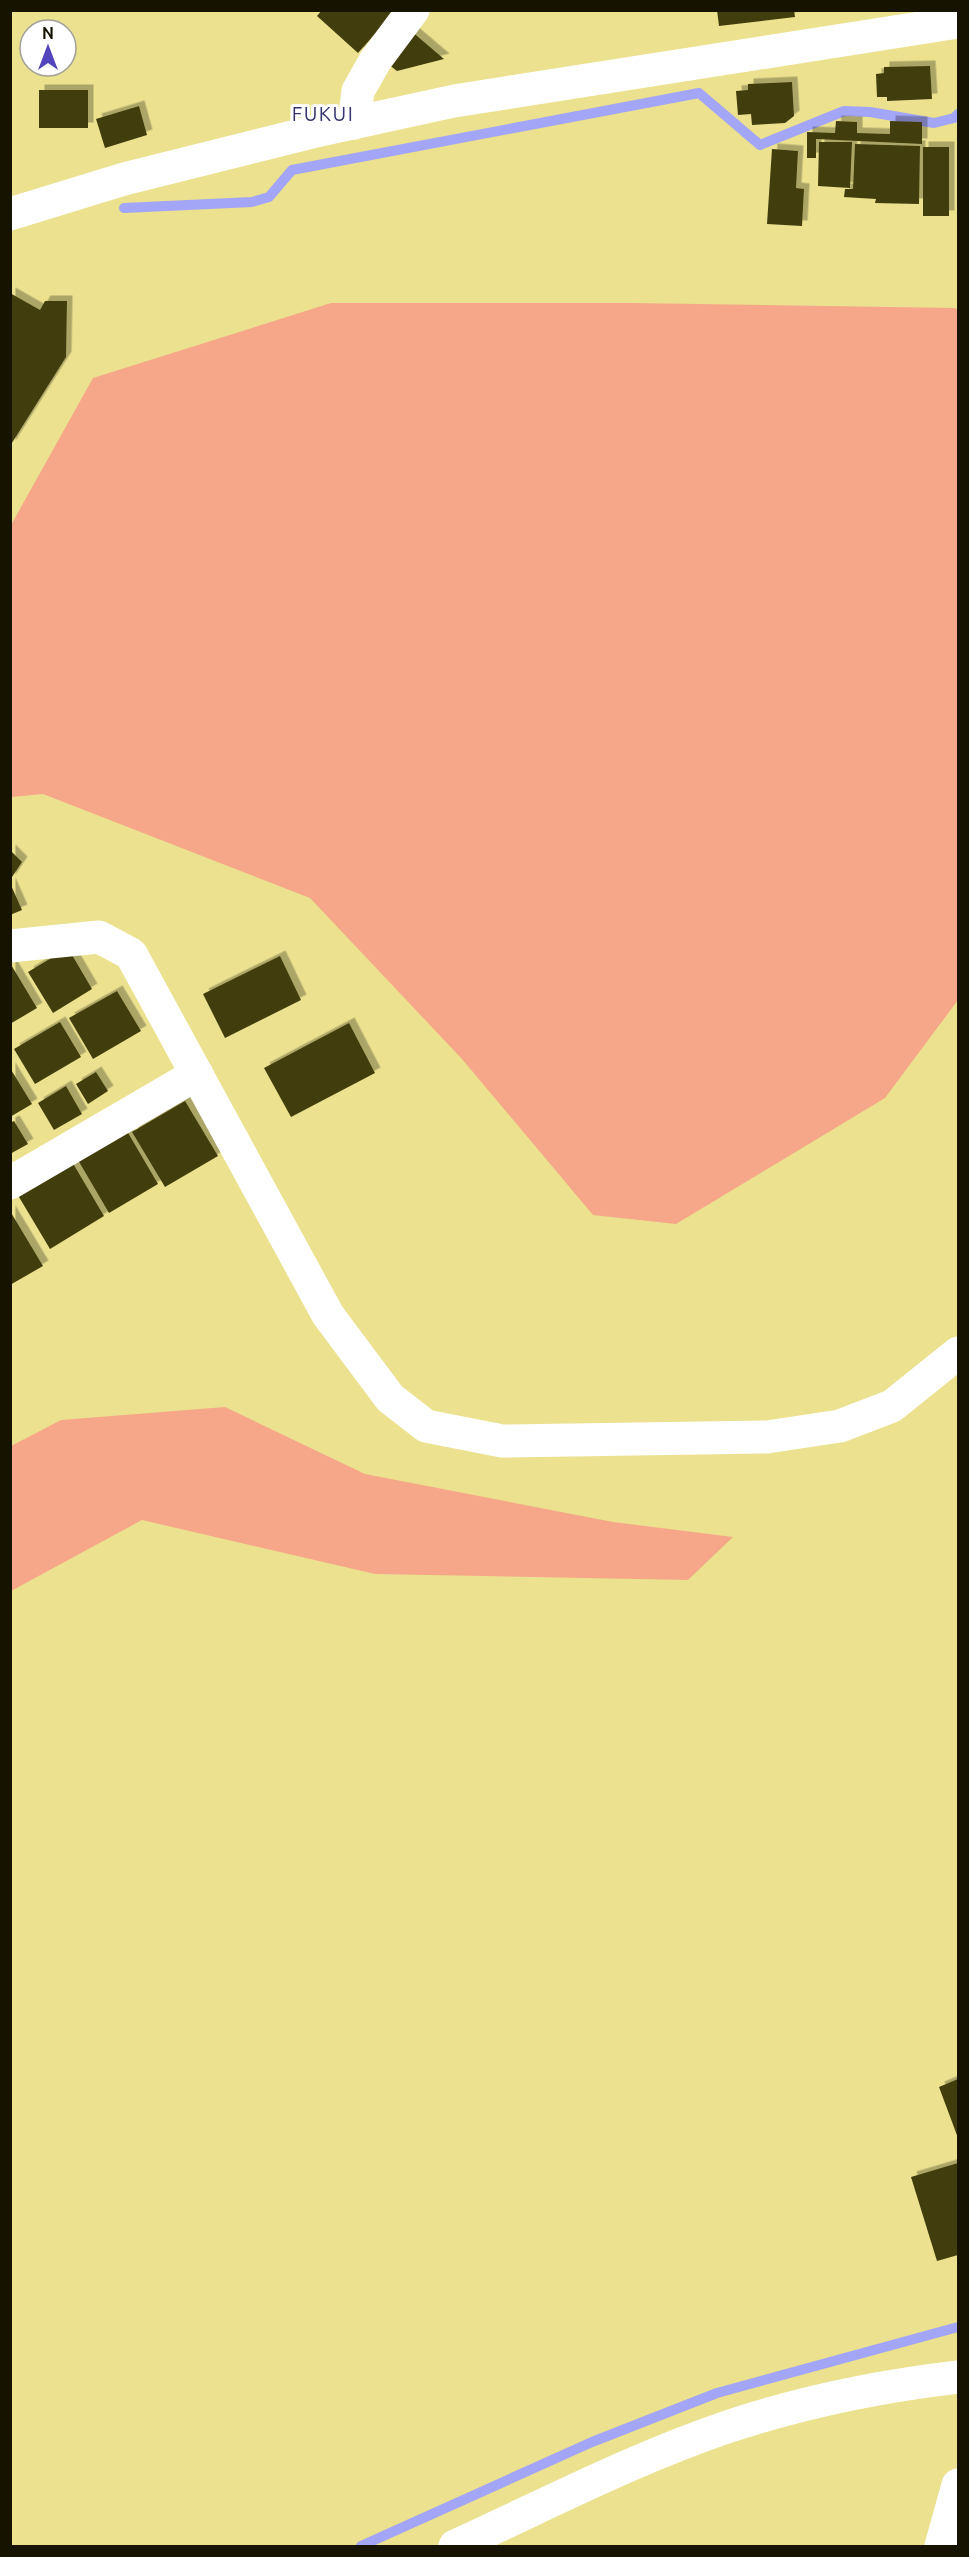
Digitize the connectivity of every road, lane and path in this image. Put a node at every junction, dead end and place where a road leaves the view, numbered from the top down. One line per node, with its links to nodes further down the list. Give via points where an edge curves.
1 (413, 10): 3 (street, via 358,91)
2 (958, 22): 3 (street, via 465,99)
3 (354, 123): 4 (street, via 124,179)
4 (10, 214)
5 (10, 946): 6 (street, via 99,937 131,954)
6 (197, 1074): 7 (street); 8 (street, via 328,1315 390,1398 426,1426 502,1441 767,1437 840,1426 892,1406)
7 (10, 1183)
8 (958, 1353)
9 (958, 2377): 11 (street, via 908,2383 810,2404 727,2427 645,2459)
10 (958, 2485): 12 (street)
11 (455, 2547)
12 (941, 2547)

